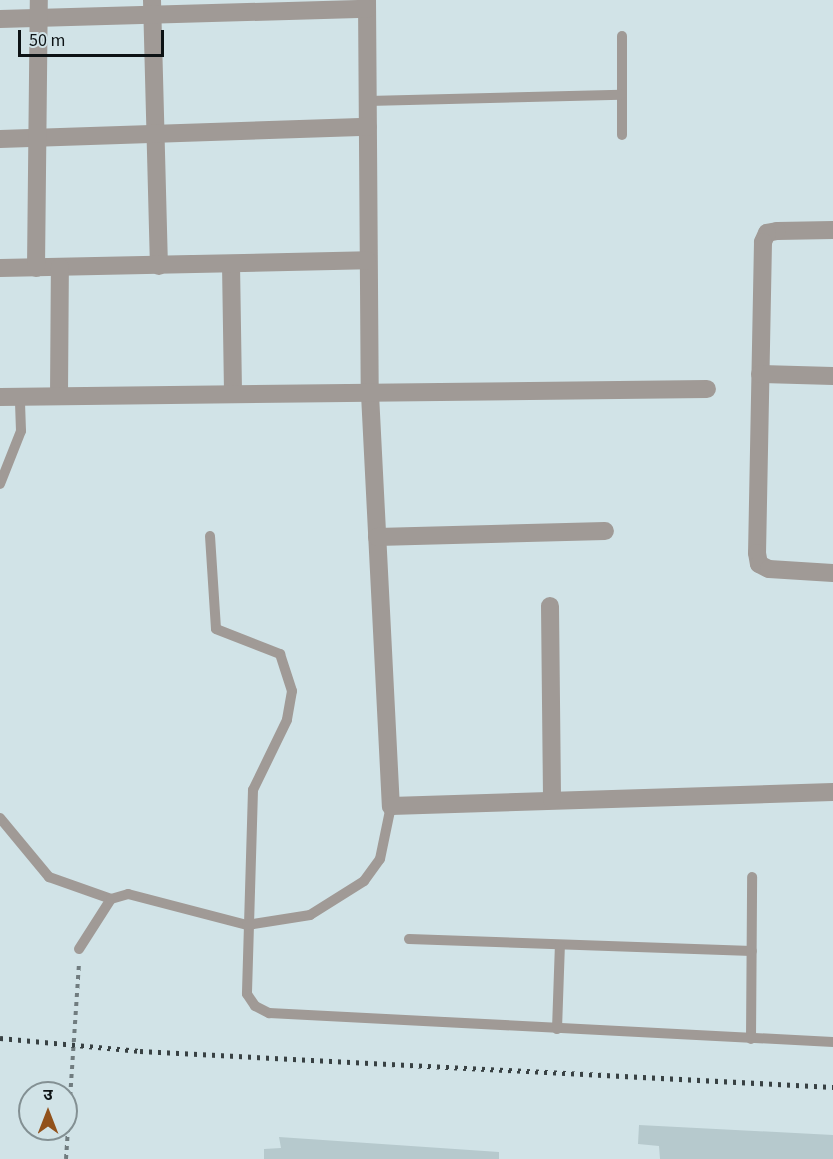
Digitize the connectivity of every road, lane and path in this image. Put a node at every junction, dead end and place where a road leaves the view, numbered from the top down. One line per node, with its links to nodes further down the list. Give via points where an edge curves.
1 (367, 5): 2 (street); 7 (street)
2 (152, 8): 3 (street); 9 (street)
3 (39, 9): 4 (street); 11 (street)
4 (0, 19)
5 (622, 36): 6 (lane)
6 (621, 95): 7 (lane); 10 (lane)
7 (368, 101): 8 (street)
8 (368, 127): 9 (street); 14 (street)
9 (155, 133): 11 (street); 16 (street)
10 (622, 135)
11 (34, 138): 12 (street); 19 (street)
12 (0, 139)
13 (833, 230): 20 (street, via 767,233 762,254)
14 (367, 260): 15 (street); 24 (street)
15 (231, 264): 16 (street); 23 (street)
16 (159, 266): 17 (street)
17 (60, 267): 19 (street); 25 (street)
18 (0, 268): 19 (street)
19 (36, 268)
20 (760, 374): 21 (street); 32 (street, via 759,564 783,572)
21 (833, 376)
22 (707, 389): 24 (street)
23 (233, 393): 24 (street); 25 (street)
24 (370, 393): 31 (street)
25 (59, 395): 26 (street)
26 (20, 396): 27 (street); 28 (lane, via 21,431)
27 (0, 397)
28 (0, 484)
29 (605, 531): 31 (street)
30 (210, 536): 40 (lane, via 216,629 280,654 292,691 287,720 253,790)
31 (377, 537): 36 (street)
32 (833, 573)
33 (550, 606): 35 (street)
34 (833, 792): 35 (street)
35 (552, 800): 36 (street)
36 (391, 806): 40 (lane, via 380,860 364,881 310,915)
37 (0, 818): 39 (lane, via 49,877)
38 (752, 877): 44 (lane)
39 (111, 899): 40 (lane, via 128,894); 43 (lane)
40 (248, 925): 45 (lane, via 248,994 269,1013)
41 (409, 939): 42 (lane)
42 (560, 945): 44 (lane); 45 (lane)
43 (80, 949): 48 (path)
44 (752, 951): 46 (lane)
45 (557, 1029): 46 (lane)
46 (751, 1039): 47 (lane)
47 (833, 1042)
48 (66, 1159)

